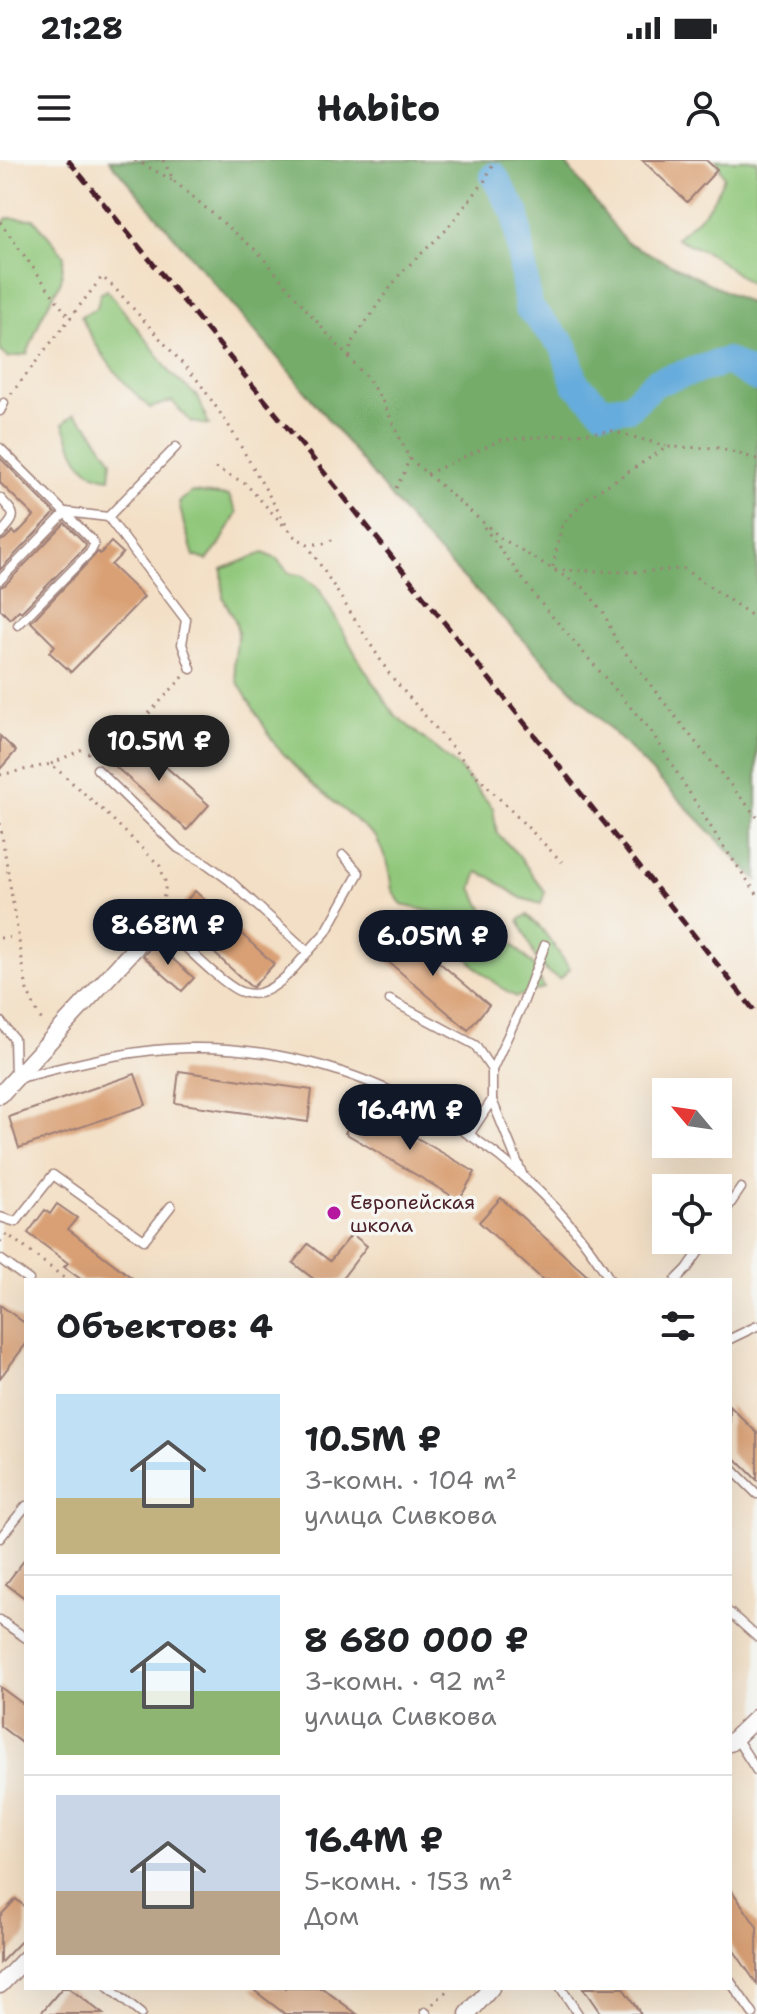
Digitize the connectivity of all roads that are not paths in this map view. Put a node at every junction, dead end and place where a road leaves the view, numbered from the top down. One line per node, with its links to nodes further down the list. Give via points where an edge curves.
1 (176, 447): 5 (lane)
2 (0, 448): 4 (lane)
3 (0, 498): 6 (lane, via 14,512)
4 (66, 512): 5 (lane); 7 (lane); 8 (lane, via 94,545)
5 (108, 517): 9 (lane, via 186,620 182,644)
6 (0, 534)
7 (0, 580)
8 (18, 625)
9 (191, 669)
10 (97, 769): 14 (lane, via 178,848 229,880)
11 (343, 855): 14 (lane, via 359,873 326,932)
12 (159, 922): 14 (lane, via 240,992 258,994 276,985); 18 (street)
13 (545, 945): 17 (lane)
14 (308, 952)
15 (390, 1000): 17 (lane, via 475,1045)
16 (0, 1021): 18 (lane, via 14,1039)
17 (492, 1070): 20 (lane)
18 (15, 1079): 19 (street); 21 (lane, via 140,1051 235,1049 355,1076 430,1110)
19 (0, 1095)
20 (492, 1100): 21 (lane); 22 (lane)
21 (469, 1135): 22 (lane)
22 (523, 1177): 29 (lane, via 575,1230)
23 (741, 1188): 24 (lane)
24 (732, 1201)
25 (171, 1206): 26 (lane, via 144,1240 53,1175 16,1222)
26 (0, 1217)
27 (697, 1254): 30 (lane)
28 (0, 1259): 31 (lane)
29 (610, 1278)
30 (678, 1278)
31 (24, 1283)
32 (757, 1326): 33 (lane)
33 (732, 1338)
34 (732, 1469): 35 (lane)
35 (757, 1494)
36 (24, 1508): 37 (lane)
37 (0, 1538)
38 (732, 1615): 41 (lane)
39 (0, 1620): 40 (lane)
40 (24, 1637)
41 (757, 1637)
42 (757, 1717): 43 (street)
43 (733, 1741): 44 (lane)
44 (757, 1771)
45 (24, 1960): 47 (street)
46 (732, 1984): 54 (lane)
47 (0, 1985)
48 (111, 1990): 51 (lane)
49 (489, 1990): 52 (street)
50 (562, 1990): 53 (lane)
51 (141, 2014)
52 (468, 2014)
53 (578, 2014)
54 (753, 2014)

